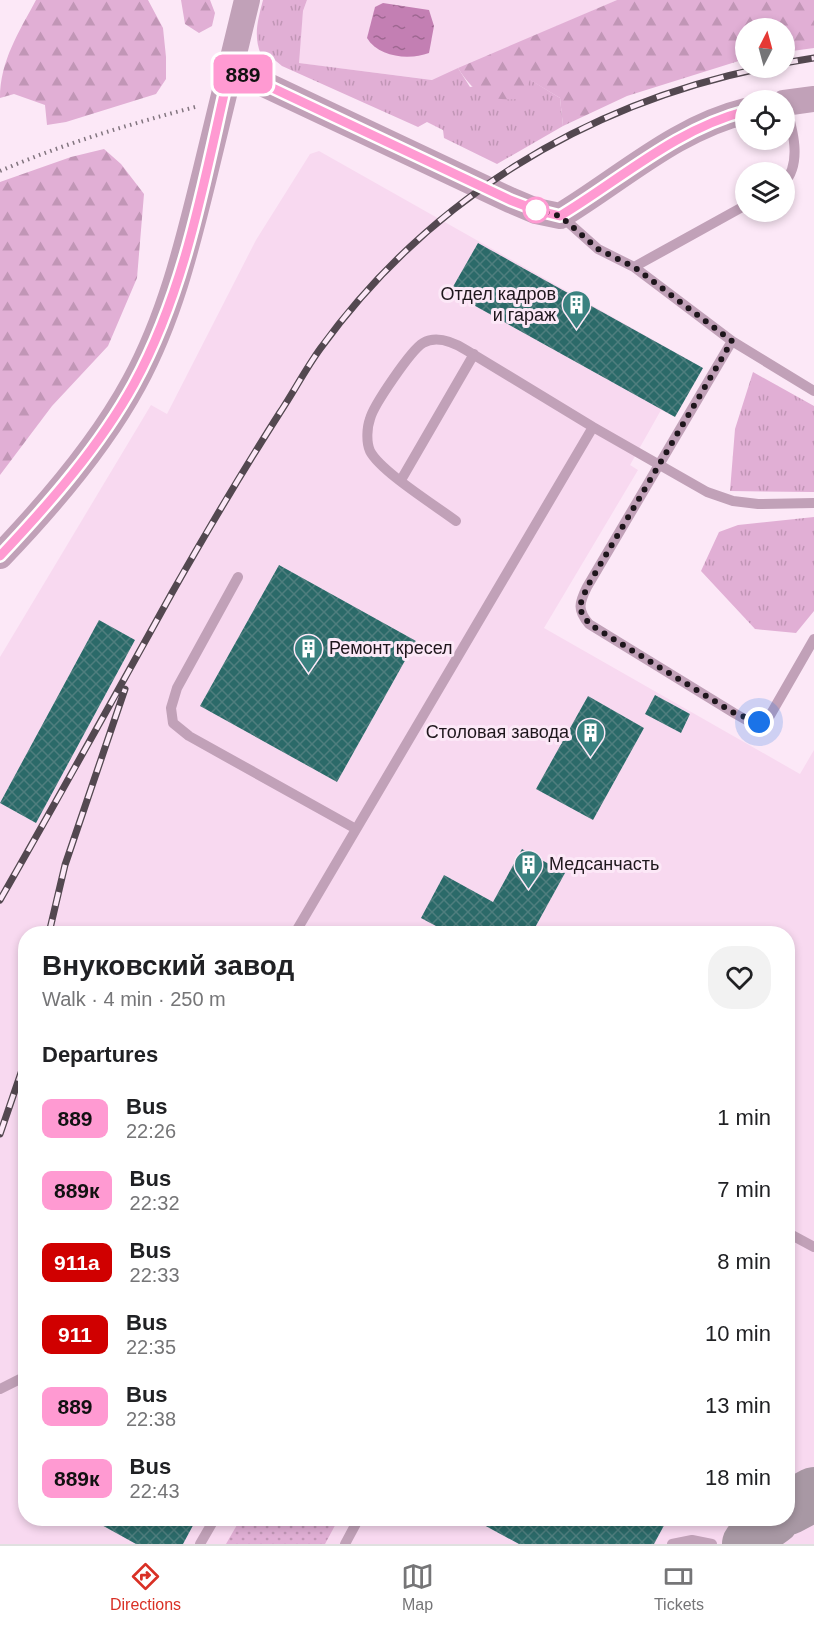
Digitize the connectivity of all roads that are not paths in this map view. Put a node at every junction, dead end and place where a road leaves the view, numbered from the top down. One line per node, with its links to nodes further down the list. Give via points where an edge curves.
1 (247, 0): 2 (street)
2 (230, 68): 7 (street, via 510,200); 17 (street, via 181,270 145,362 103,431)
3 (814, 99): 4 (street)
4 (795, 102)
5 (735, 115): 7 (street, via 669,144)
6 (735, 211): 8 (lane)
7 (560, 216): 8 (lane, via 598,249)
8 (634, 267): 9 (lane)
9 (732, 341): 11 (lane); 13 (lane)
10 (474, 354): 12 (lane); 14 (lane); 14 (lane, via 444,340 423,343 411,352 370,417 369,449 378,463)
11 (814, 391)
12 (593, 427): 13 (lane); 20 (lane)
13 (658, 465): 15 (lane, via 707,492 733,501); 19 (lane, via 580,600 582,615 589,624 734,713 759,722 773,712)
14 (401, 480): 16 (lane)
15 (814, 503)
16 (456, 521)
17 (0, 556)
18 (238, 577): 20 (lane, via 177,688 171,708 173,723 189,736)
19 (814, 639)
20 (356, 829): 21 (lane)
21 (299, 926)
22 (795, 1237): 23 (lane)
23 (814, 1247)
24 (18, 1380): 25 (lane)
25 (0, 1389)
26 (210, 1526): 28 (lane)
27 (355, 1526): 29 (lane)
28 (200, 1544)
29 (345, 1544)
30 (672, 1544): 31 (lane, via 692,1540)
31 (712, 1544)

